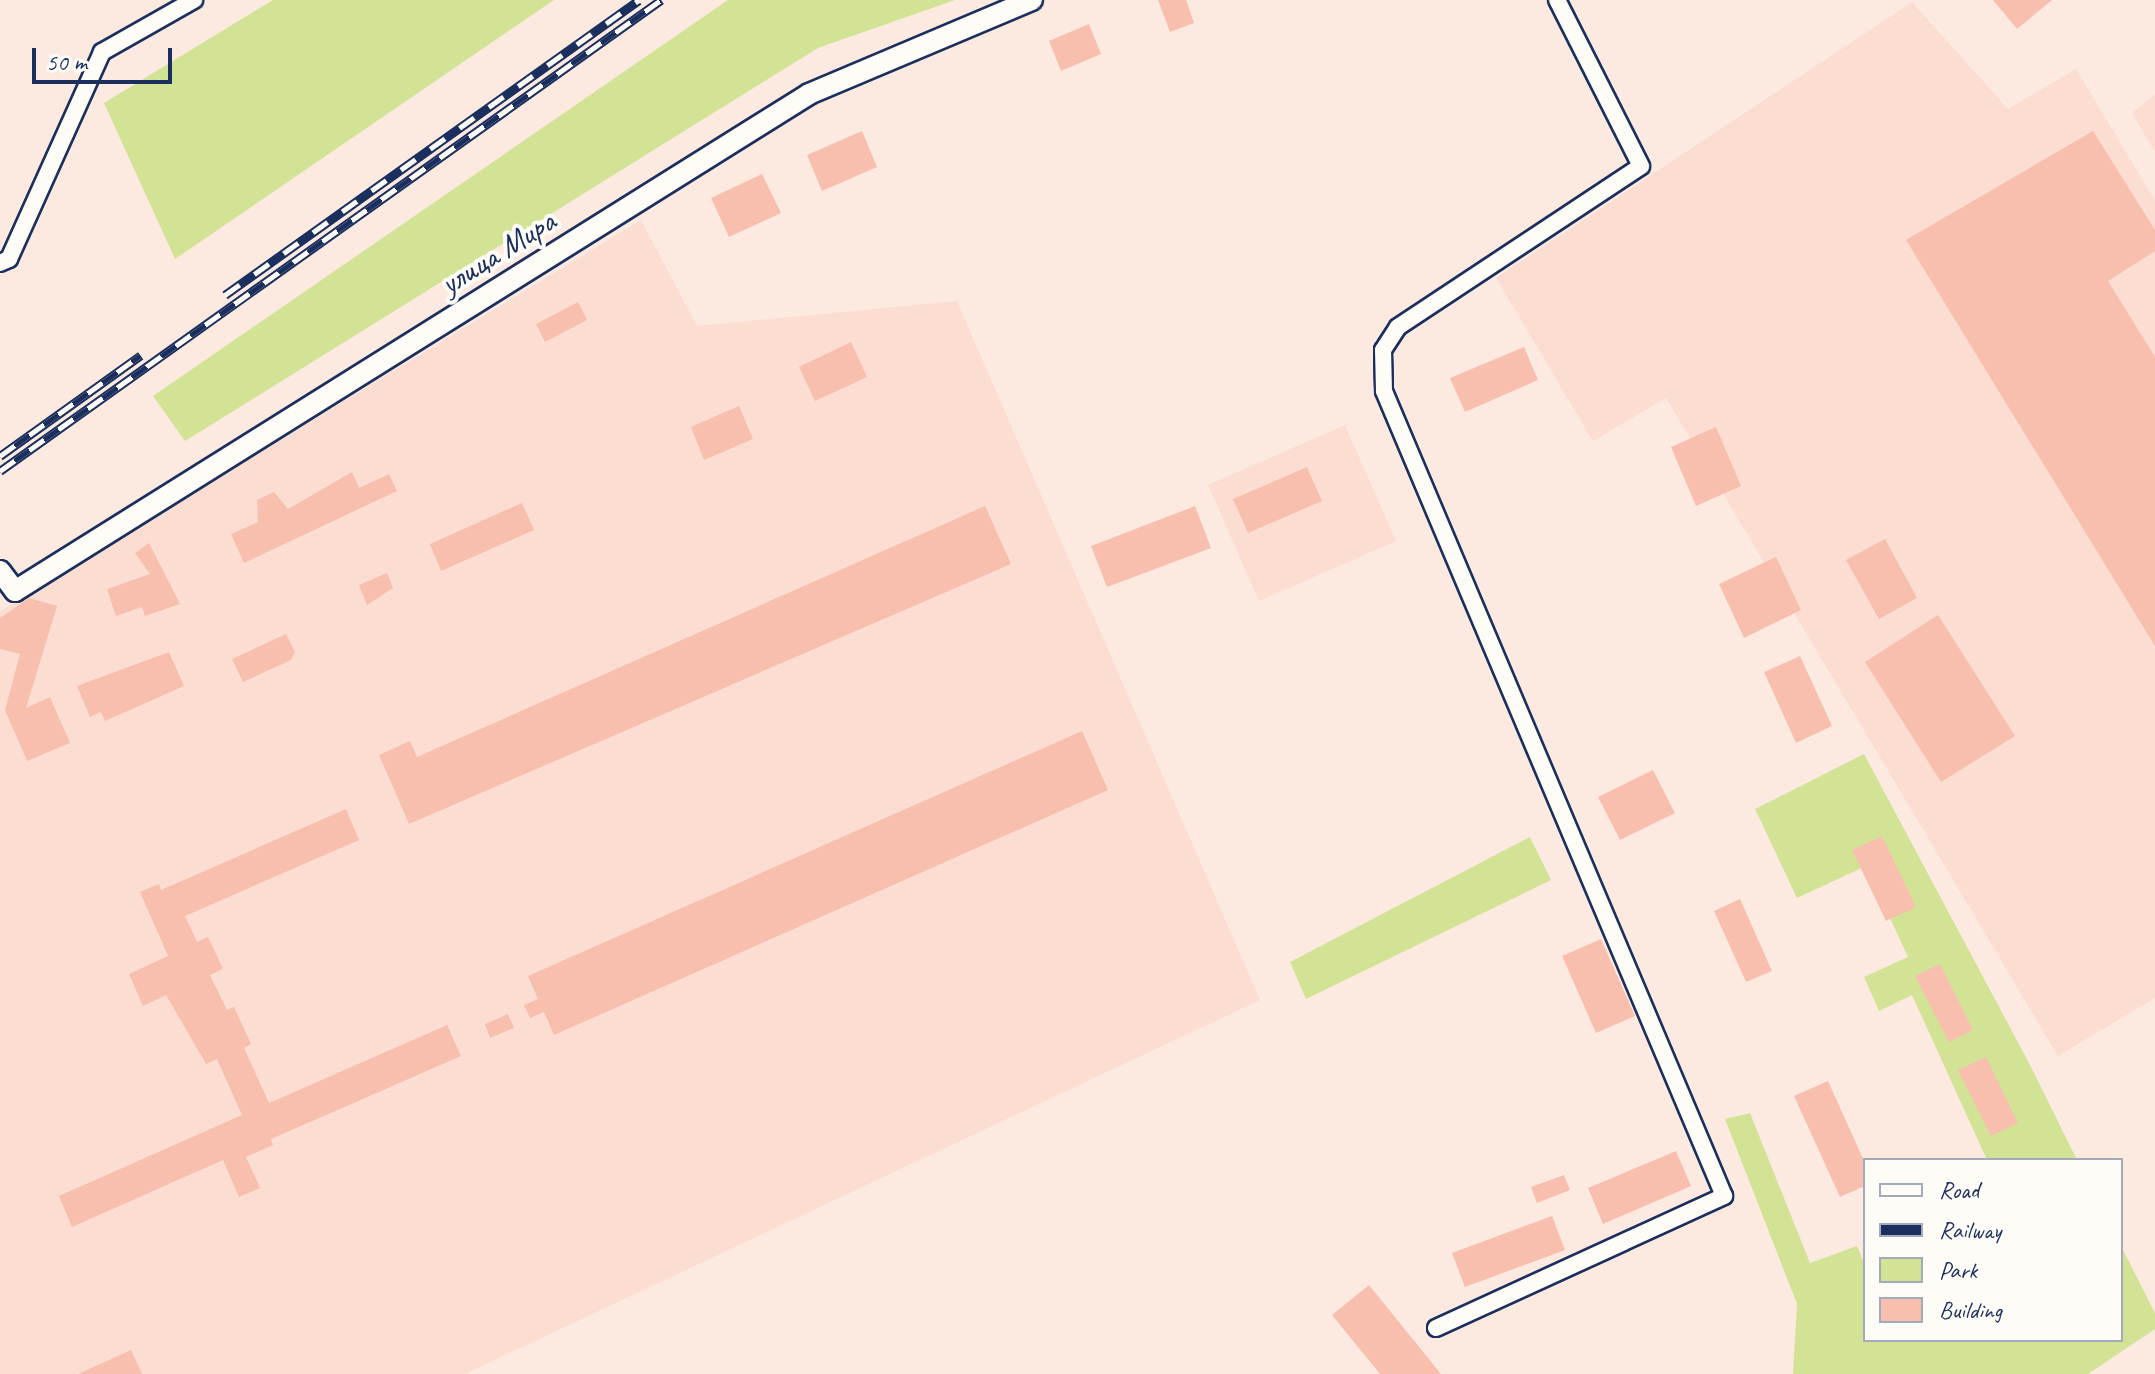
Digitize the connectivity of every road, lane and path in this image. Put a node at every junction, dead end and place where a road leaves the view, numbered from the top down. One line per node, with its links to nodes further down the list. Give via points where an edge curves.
1 (194, 0): 4 (street, via 102,52 9,259)
2 (1032, 0): 5 (street, улица Мира, via 809,94 15,591)
3 (1557, 0): 6 (street, via 1641,166 1398,327 1383,350 1384,391 1724,1196)
4 (0, 263)
5 (0, 571)
6 (1436, 1328)

